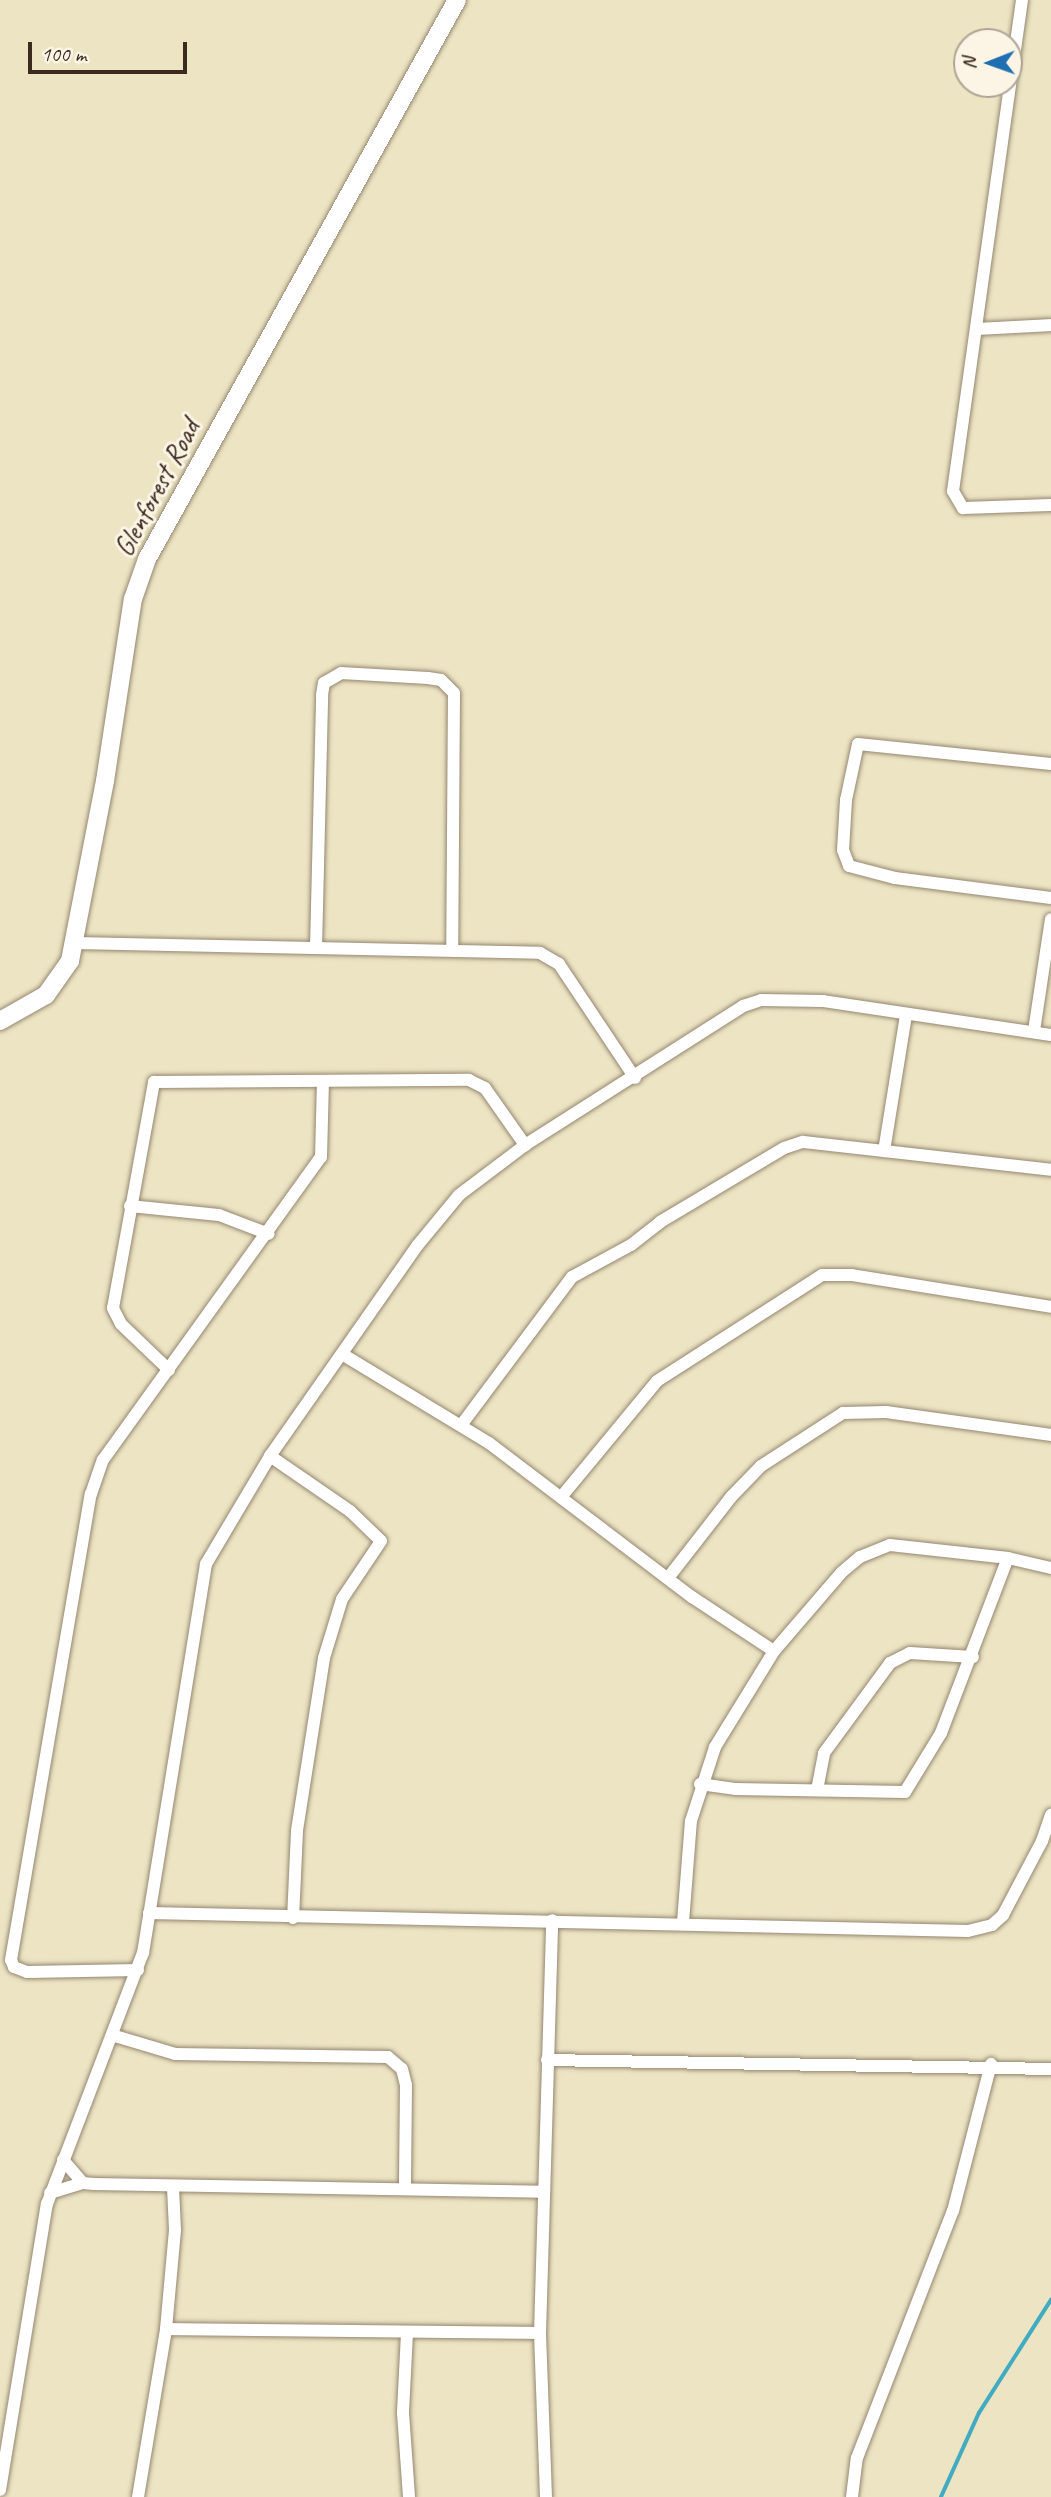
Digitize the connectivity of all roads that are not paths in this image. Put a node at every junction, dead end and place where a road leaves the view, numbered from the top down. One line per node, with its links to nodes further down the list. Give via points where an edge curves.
1 (457, 0): 9 (street, Glenforest Road, via 179,498 140,577)
2 (1021, 0): 4 (street)
3 (1051, 324): 4 (street)
4 (978, 330): 5 (street, via 953,491 963,509)
5 (1051, 505)
6 (1051, 764): 7 (street, via 858,744 846,800 843,850 849,866 895,878)
7 (1051, 898)
8 (1051, 919): 14 (street)
9 (75, 943): 10 (street); 13 (street, Glenforest Road, via 64,973 52,989)
10 (316, 948): 11 (street); 11 (street, via 322,695 324,683 341,673 442,680 454,693)
11 (453, 949): 16 (street, via 534,952 559,964)
12 (906, 1014): 14 (street); 16 (street, via 823,1001 761,1000 743,1006); 19 (street)
13 (0, 1021)
14 (1034, 1031): 15 (street)
15 (1051, 1035)
16 (635, 1078): 18 (street)
17 (323, 1083): 18 (street, via 475,1082 485,1088); 21 (street, via 154,1082); 22 (street, via 324,1150)
18 (525, 1145): 24 (street, via 446,1208)
19 (884, 1151): 20 (street); 26 (street, via 795,1143 755,1163 631,1245 580,1270 552,1297)
20 (1051, 1170)
21 (130, 1206): 22 (street, via 219,1215); 25 (street, via 114,1314)
22 (269, 1234): 25 (street)
23 (1051, 1307): 29 (street, via 852,1275 822,1275 657,1381)
24 (342, 1354): 26 (street); 28 (street)
25 (169, 1370): 42 (street, via 103,1460 94,1481 10,1951 14,1967 27,1972)
26 (462, 1424): 29 (street)
27 (1051, 1435): 32 (street, via 887,1412 844,1413 761,1466)
28 (270, 1456): 38 (street, via 214,1544 200,1586); 39 (street, via 350,1511 381,1541 342,1599 324,1658 297,1831)
29 (562, 1496): 32 (street)
30 (1008, 1558): 31 (street); 33 (street, via 916,1546 876,1549 842,1572); 34 (street)
31 (1051, 1568)
32 (668, 1578): 33 (street)
33 (774, 1651): 35 (street, via 740,1701)
34 (973, 1657): 36 (street, via 910,1653 890,1663 824,1753); 36 (street, via 942,1733 905,1792)
35 (700, 1784): 36 (street); 41 (street, via 691,1821)
36 (817, 1790)
37 (1051, 1815): 41 (street, via 1003,1915 982,1928)
38 (149, 1913): 39 (street); 42 (street)
39 (293, 1918): 40 (street)
40 (552, 1920): 41 (street); 44 (street)
41 (683, 1923)
42 (138, 1970): 43 (street)
43 (114, 2036): 47 (street); 50 (street, via 175,2054 388,2057 402,2069 406,2085)
44 (547, 2060): 45 (street); 51 (street)
45 (991, 2064): 46 (street); 60 (street, via 953,2211 857,2458)
46 (1051, 2069)
47 (63, 2160): 48 (street); 52 (street)
48 (82, 2183): 49 (street); 52 (street)
49 (173, 2187): 50 (street); 53 (street, via 175,2230)
50 (405, 2189): 51 (street)
51 (543, 2192): 55 (street)
52 (50, 2193): 56 (street)
53 (166, 2329): 54 (street); 57 (street)
54 (407, 2333): 55 (street); 58 (street, via 403,2413)
55 (540, 2333): 59 (street)
56 (0, 2490)
57 (138, 2497)
58 (409, 2497)
59 (546, 2497)
60 (852, 2497)

